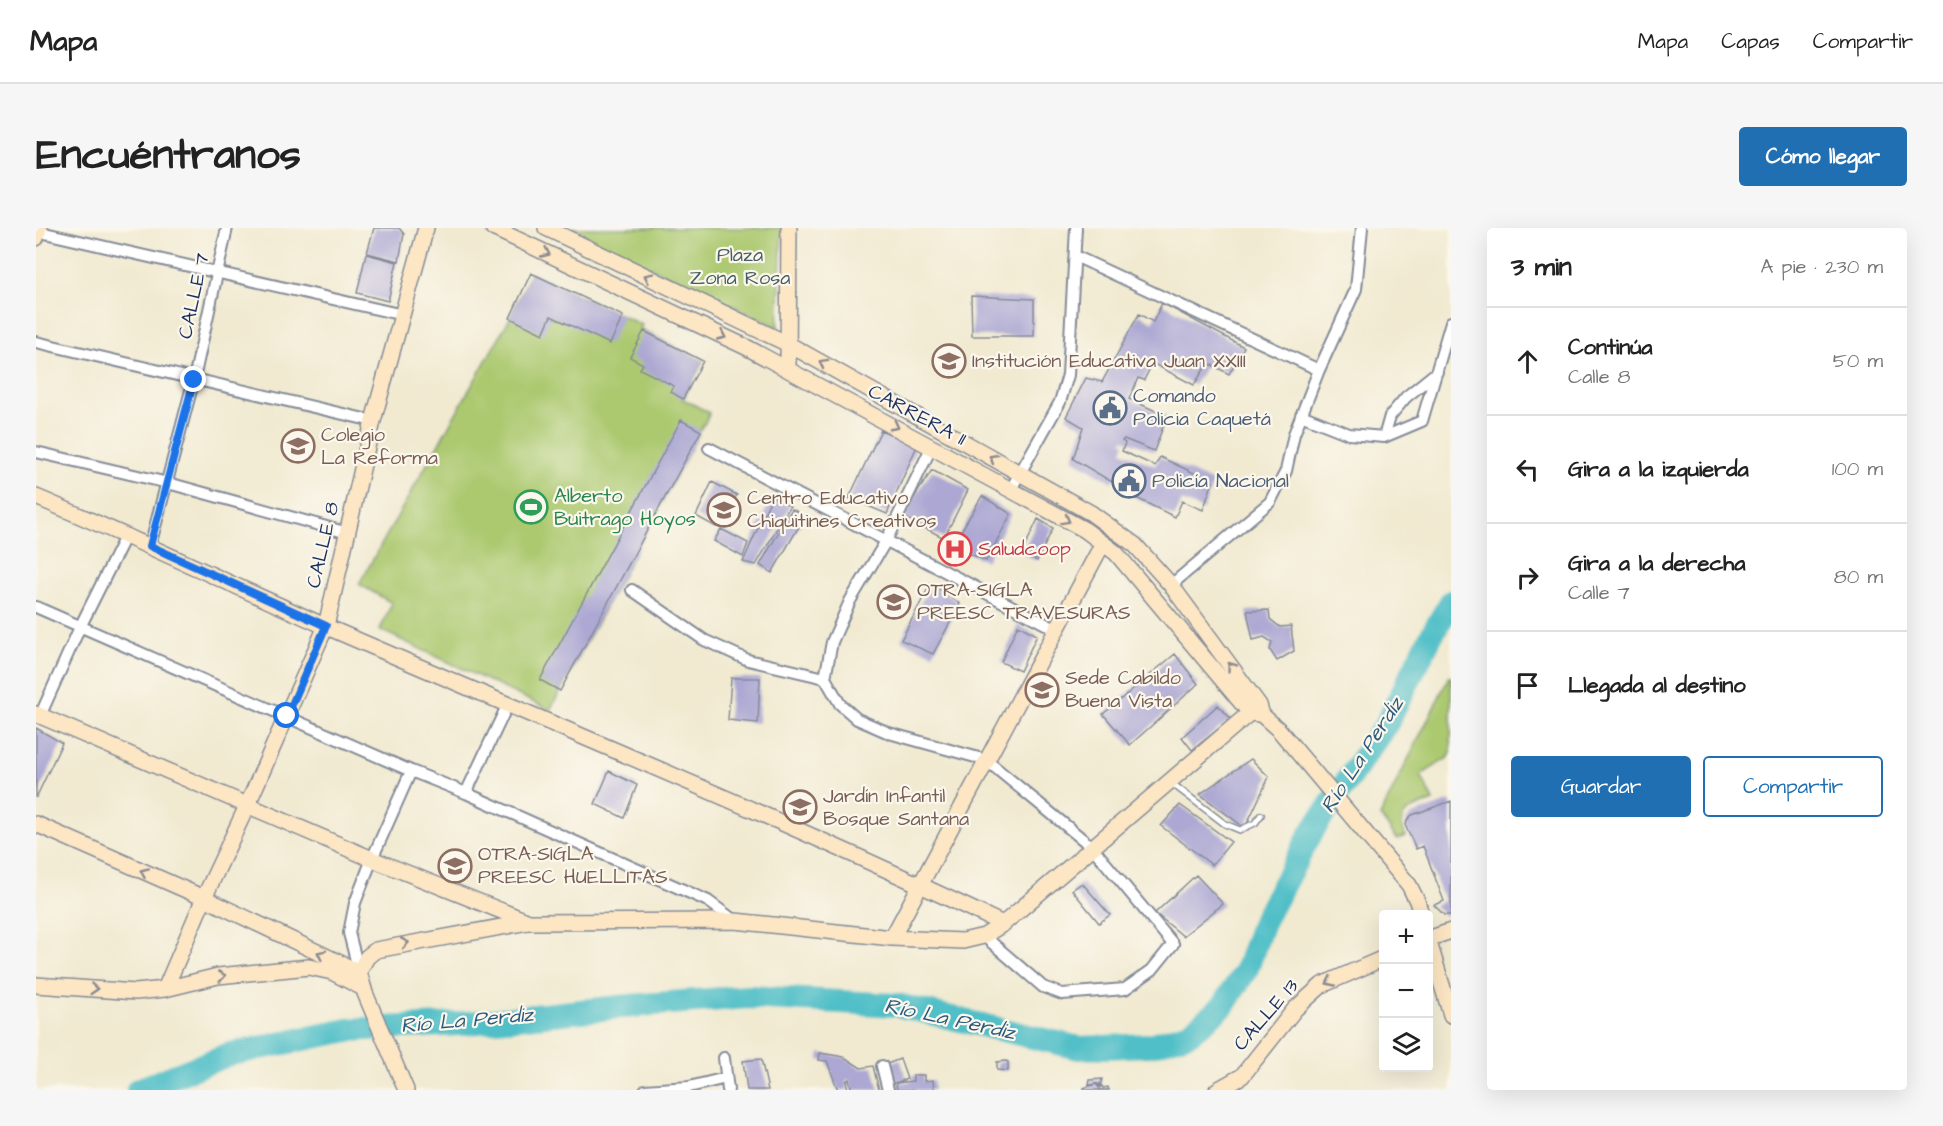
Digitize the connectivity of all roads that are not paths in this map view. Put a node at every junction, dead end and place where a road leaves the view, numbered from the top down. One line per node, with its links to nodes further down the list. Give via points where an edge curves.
1 (227, 228): 10 (street, CALLE 7)
2 (426, 228): 11 (street, CALLE 8)
3 (493, 228): 15 (street, CARRERA 11, one-way to 15)
4 (546, 228): 14 (street, CARRERA 11, one-way to 4)
5 (789, 228): 14 (street)
6 (1076, 228): 9 (street)
7 (1362, 228): 16 (street, via 1356,289)
8 (37, 232): 10 (street)
9 (1075, 256): 16 (street); 25 (street, via 1068,375 1060,402)
10 (218, 272): 11 (street); 18 (street, CALLE 7)
11 (403, 315): 20 (street, CALLE 8)
12 (1451, 321): 17 (street)
13 (36, 342): 18 (street)
14 (788, 344): 15 (street); 25 (street, CARRERA 11, one-way to 14)
15 (788, 369): 22 (street, CARRERA 11, one-way to 22)
16 (1319, 370): 19 (street)
17 (1437, 372): 21 (street, via 1390,416); 21 (street, via 1422,421)
18 (194, 380): 20 (street); 26 (street, CALLE 7)
19 (1301, 415): 21 (street, via 1349,434); 34 (street, via 1286,471 1270,502)
20 (373, 421): 29 (street, CALLE 8)
21 (1384, 437)
22 (932, 446): 27 (street, CARRERA 11); 31 (street)
23 (709, 448): 31 (street)
24 (36, 452): 26 (street)
25 (1019, 473): 27 (street); 34 (street, CARRERA 11, via 1091,513 1135,545)
26 (168, 483): 29 (street); 33 (street, CALLE 7)
27 (1011, 489): 32 (street, CARRERA 11, one-way to 32)
28 (36, 497): 30 (street)
29 (348, 533): 37 (street, CALLE 8)
30 (126, 535): 33 (street); 38 (street)
31 (886, 541): 39 (street); 40 (street, via 850,601 832,642)
32 (1103, 543): 39 (street); 42 (street, CARRERA 11)
33 (150, 546): 37 (street)
34 (1171, 585): 42 (street, CARRERA 11, one-way to 34)
35 (632, 591): 40 (street, via 704,640 748,660)
36 (36, 607): 38 (street)
37 (326, 626): 41 (street); 44 (street, CALLE 8)
38 (80, 627): 43 (street); 44 (street)
39 (1057, 630): 45 (street)
40 (825, 678): 45 (street, via 840,704 857,719 889,733)
41 (508, 704): 48 (street); 54 (street)
42 (1257, 711): 47 (street); 56 (street, CARRERA 11, via 1279,730 1398,871)
43 (38, 715): 49 (street)
44 (287, 716): 46 (street); 49 (street, CALLE 8)
45 (986, 760): 52 (street); 54 (street)
46 (411, 771): 48 (street); 53 (street)
47 (1169, 781): 50 (lane, via 1234,829 1256,823); 52 (street)
48 (466, 793): 57 (street, via 708,901)
49 (247, 806): 53 (street); 55 (street, CALLE 8)
50 (1261, 815)
51 (36, 824): 55 (street, one-way to 51)
52 (1092, 847): 59 (street); 61 (street, via 1173,944 1152,970 1125,988 1062,994 1043,987)
53 (372, 859): 58 (street); 66 (street, via 355,903 349,933)
54 (920, 884): 59 (street); 63 (street)
55 (204, 898): 66 (street, one-way to 55); 68 (street, CALLE 8)
56 (1420, 910)
57 (735, 921): 58 (street); 63 (street)
58 (529, 922): 66 (street, one-way to 58, via 376,950)
59 (1003, 924): 61 (street)
60 (1451, 931): 62 (street)
61 (984, 936): 63 (street, via 963,941)
62 (1433, 937)
63 (892, 938)
64 (1433, 956): 70 (street)
65 (1379, 960): 78 (street, CALLE 13, one-way to 78, via 1322,985 1295,1009 1242,1076)
66 (359, 972): 69 (street)
67 (36, 985): 68 (street, one-way to 68, via 136,992)
68 (165, 989): 69 (street, one-way to 69, via 218,976 309,967 332,972)
69 (364, 990): 74 (street)
70 (1451, 1015)
71 (724, 1058): 73 (street)
72 (882, 1066): 77 (street)
73 (726, 1078): 75 (street, via 689,1087); 76 (street)
74 (406, 1090)
75 (645, 1090)
76 (728, 1090)
77 (888, 1090)
78 (1217, 1090)

